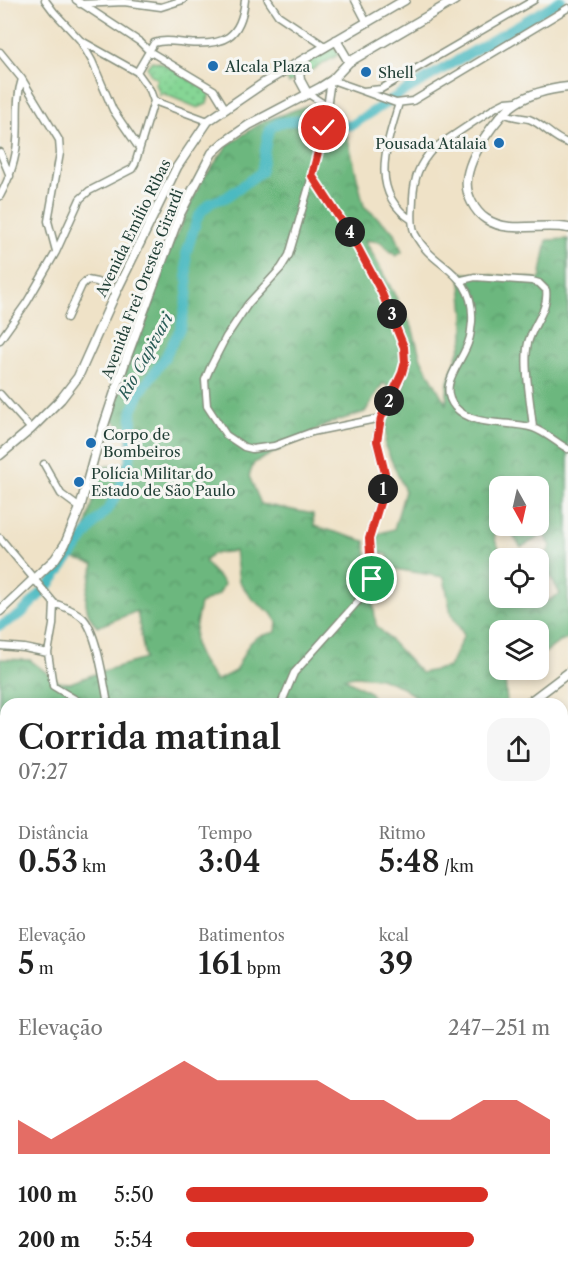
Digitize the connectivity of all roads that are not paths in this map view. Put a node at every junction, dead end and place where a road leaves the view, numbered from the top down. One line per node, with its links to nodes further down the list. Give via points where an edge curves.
1 (45, 0): 12 (street)
2 (183, 0): 9 (street, via 161,7)
3 (245, 0): 15 (street, via 240,25 220,42 159,41)
4 (268, 0): 14 (street, via 278,15)
5 (355, 0): 11 (street)
6 (405, 0): 11 (street, Avenida Emílio Ribas)
7 (455, 0): 17 (street, Avenida Frei Orestes Girardi)
8 (534, 0): 23 (street, via 390,86)
9 (78, 2): 15 (street)
10 (568, 8): 27 (street, via 413,101)
11 (367, 23): 13 (street, Avenida Emílio Ribas)
12 (80, 40): 19 (street); 33 (street, via 113,110)
13 (336, 40): 14 (street, Avenida Emílio Ribas); 17 (street)
14 (326, 47): 18 (street, Avenida Emílio Ribas)
15 (149, 51): 19 (street); 29 (street, via 214,90)
16 (0, 52): 20 (street)
17 (350, 62): 21 (street, Avenida Frei Orestes Girardi)
18 (298, 63): 24 (street); 29 (street, Avenida Emílio Ribas)
19 (137, 72): 25 (street)
20 (21, 79): 36 (street, via 17,145); 40 (street, via 60,147 48,221)
21 (331, 80): 23 (street); 24 (street, Avenida Frei Orestes Girardi); 28 (street)
22 (568, 87): 26 (street)
23 (363, 91): 27 (street)
24 (307, 93): 28 (street); 52 (street, Avenida Frei Orestes Girardi, via 232,135 203,167 180,216 126,358)
25 (154, 100): 31 (street); 33 (street)
26 (518, 101): 30 (street); 38 (street, via 496,106 433,149 417,172)
27 (398, 103): 38 (street, via 384,176 393,205)
28 (327, 106): 35 (street)
29 (225, 108): 31 (street, Avenida Emílio Ribas)
30 (504, 113): 32 (street, via 531,120); 39 (street, via 470,168 467,188 473,206 489,221 513,227)
31 (208, 121): 42 (street, Avenida Emílio Ribas, via 177,167)
32 (568, 143)
33 (139, 148): 40 (street, via 132,169 80,199)
34 (0, 152): 36 (street)
35 (312, 176): 46 (street, via 372,273 404,347 402,373); 46 (street, via 289,255 248,304 210,368 206,380 207,406 226,435 252,449)
36 (10, 177): 37 (street)
37 (0, 196)
38 (412, 220): 41 (street, via 423,245)
39 (568, 228)
40 (56, 252): 44 (street)
41 (462, 280): 47 (street, via 472,321 470,340 449,382 451,399 462,413 477,419); 47 (street, via 475,277 532,281 546,290 545,305 528,344)
42 (116, 292): 43 (street, via 87,280); 48 (street, Avenida Emílio Ribas, via 78,377)
43 (68, 318)
44 (0, 340)
45 (0, 394): 48 (street)
46 (381, 418): 62 (street, via 377,441 385,473 369,539 372,579 367,591 294,673)
47 (533, 428): 49 (street)
48 (31, 429): 50 (street, Avenida Emílio Ribas)
49 (568, 449)
50 (0, 455)
51 (44, 464): 52 (street, via 61,494)
52 (80, 508): 54 (street, Avenida Frei Orestes Girardi, via 65,544)
53 (0, 538): 54 (street)
54 (36, 581): 55 (street); 56 (street, Avenida Frei Orestes Girardi)
55 (52, 601): 58 (street); 61 (street, via 75,612 89,627)
56 (0, 610)
57 (0, 646): 58 (street)
58 (48, 653): 60 (street, via 53,686)
59 (568, 673): 63 (street)
60 (73, 698)
61 (107, 698)
62 (284, 698)
63 (535, 698)

